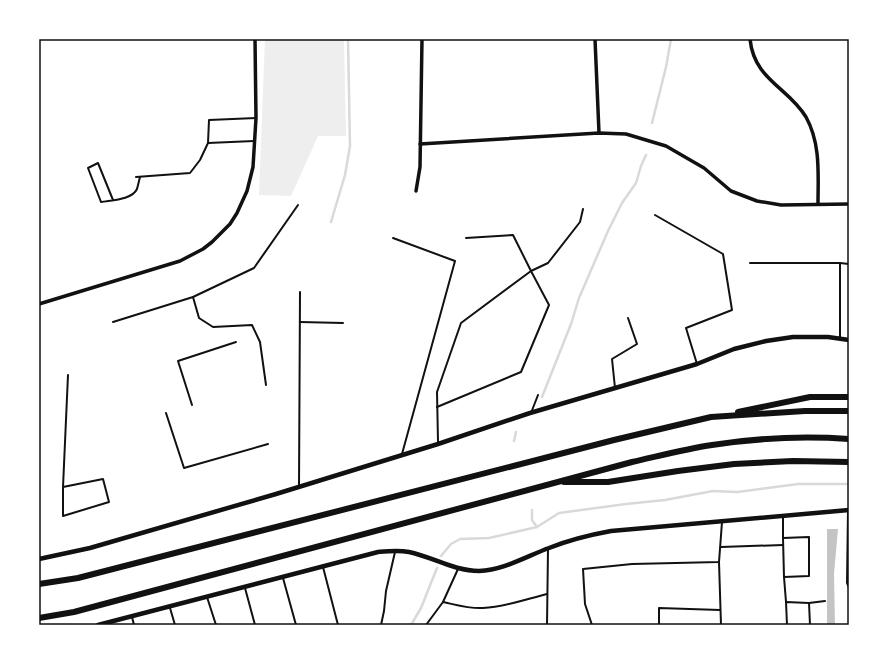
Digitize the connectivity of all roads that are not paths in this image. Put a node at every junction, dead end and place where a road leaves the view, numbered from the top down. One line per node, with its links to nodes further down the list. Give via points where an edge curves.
1 (255, 39): 5 (street)
2 (422, 39): 9 (street)
3 (595, 39): 6 (street)
4 (750, 39): 14 (street, via 760,68 771,82 800,108 810,126 818,155)
5 (256, 118): 7 (street); 8 (lane, via 209,120)
6 (599, 133): 9 (street); 14 (street, via 626,134 666,146 704,168 731,190 757,201 781,205)
7 (254, 141): 8 (lane); 27 (street, via 251,179 243,202 230,224 212,242 180,261)
8 (208, 143): 10 (lane, via 190,173)
9 (420, 144): 12 (street)
10 (140, 176): 11 (lane); 13 (lane, via 136,191 129,196)
11 (136, 177)
12 (416, 191)
13 (113, 200): 13 (lane, via 101,202 88,168 98,164)
14 (818, 204): 15 (street)
15 (849, 204)
16 (298, 205): 26 (lane, via 254,268)
17 (583, 209): 24 (lane, via 580,222 548,263)
18 (655, 214): 35 (lane, via 723,254 732,310 686,328)
19 (393, 238): 50 (lane, via 455,261)
20 (466, 238): 24 (lane, via 513,235)
21 (750, 263): 22 (lane)
22 (840, 264): 23 (lane); 32 (lane)
23 (849, 264)
24 (532, 271): 42 (lane, via 461,323 437,392); 42 (lane, via 549,305 521,372)
25 (300, 292): 30 (lane)
26 (193, 297): 29 (lane); 37 (lane, via 199,318 213,327 252,325 260,342)
27 (39, 304)
28 (628, 318): 38 (lane, via 637,344 612,359)
29 (113, 322)
30 (300, 322): 31 (lane); 53 (lane)
31 (343, 323)
32 (840, 338): 33 (street); 35 (street, via 793,337 766,341 734,349)
33 (849, 340)
34 (236, 342): 41 (lane, via 178,361)
35 (697, 364): 38 (street)
36 (68, 375): 54 (lane)
37 (266, 385)
38 (615, 389): 45 (street)
39 (538, 395): 45 (lane)
40 (849, 397): 46 (highway, via 810,397)
41 (192, 405)
42 (437, 407): 49 (lane)
43 (849, 411): 46 (highway)
44 (166, 413): 48 (lane, via 184,468)
45 (530, 413): 49 (street)
46 (711, 417): 69 (highway, via 85,576)
47 (849, 439): 52 (highway, via 760,439 714,445 639,460)
48 (268, 444)
49 (438, 444): 50 (street)
50 (401, 455): 53 (street)
51 (849, 462): 52 (highway, via 734,464 608,482)
52 (557, 482): 81 (highway, via 74,612)
53 (299, 486): 63 (street, via 90,548)
54 (63, 487): 54 (lane, via 63,516 109,502 103,479)
55 (848, 510): 56 (street); 71 (lane)
56 (783, 515): 57 (street); 58 (lane)
57 (722, 521): 60 (lane); 61 (street, via 611,531)
58 (783, 538): 59 (lane); 68 (lane, via 809,537 809,576)
59 (783, 545): 60 (lane); 68 (lane)
60 (720, 547): 64 (lane)
61 (548, 548): 66 (street, via 498,568 479,571); 72 (lane)
62 (395, 551): 65 (street, via 378,552); 66 (street, via 410,552); 89 (lane)
63 (39, 559)
64 (719, 562): 79 (lane); 92 (lane, via 632,564 583,569 585,604)
65 (323, 567): 67 (street); 88 (lane)
66 (459, 568): 75 (lane)
67 (283, 577): 70 (street); 87 (lane)
68 (784, 578): 76 (lane)
69 (39, 584)
70 (245, 587): 73 (street); 86 (lane)
71 (849, 588)
72 (548, 594): 75 (lane, via 502,606 483,608); 91 (lane)
73 (207, 597): 78 (street); 85 (lane)
74 (825, 601): 77 (lane)
75 (444, 602): 90 (lane)
76 (786, 602): 77 (lane); 95 (lane)
77 (809, 603): 96 (lane)
78 (170, 606): 80 (street); 84 (lane)
79 (720, 610): 93 (lane, via 659,608); 94 (lane)
80 (132, 617): 82 (street); 83 (lane)
81 (39, 618)
82 (98, 625)
83 (134, 625)
84 (175, 625)
85 (216, 625)
86 (255, 625)
87 (296, 625)
88 (338, 625)
89 (381, 625)
90 (426, 625)
91 (546, 625)
92 (592, 625)
93 (659, 625)
94 (721, 625)
95 (787, 625)
96 (810, 625)

